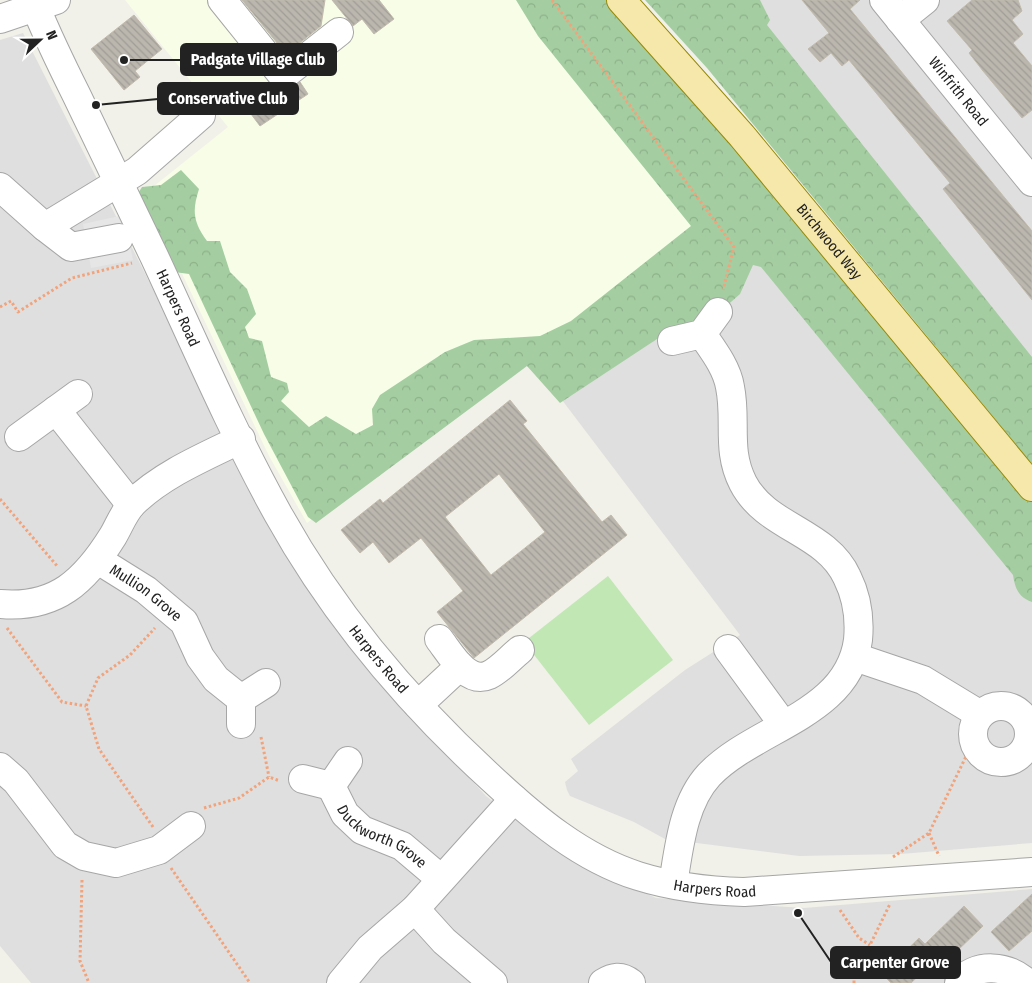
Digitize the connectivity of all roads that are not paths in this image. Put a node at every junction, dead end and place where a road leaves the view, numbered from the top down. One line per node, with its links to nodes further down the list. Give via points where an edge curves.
1 (222, 0): 7 (street, via 283,76)
2 (621, 0): 21 (main road, Birchwood Way, via 742,136)
3 (924, 0): 5 (street)
4 (46, 4): 6 (street); 9 (street, Harpers Road)
5 (892, 10): 10 (street, Winfrith Road)
6 (0, 20)
7 (339, 32)
8 (202, 115): 9 (street, via 137,171)
9 (118, 182): 12 (street); 20 (street, Harpers Road)
10 (1032, 182)
11 (0, 187): 12 (street)
12 (45, 227): 13 (street, via 71,246)
13 (119, 238)
14 (718, 312): 15 (street)
15 (702, 334): 16 (street); 28 (street, via 721,362 730,385 733,406 731,444 743,483 767,513 834,555 847,576 855,597 859,626)
16 (672, 341)
17 (78, 394): 18 (street)
18 (56, 410): 19 (street); 22 (street)
19 (19, 437)
20 (241, 439): 22 (street, Mullion Grove, via 180,469); 31 (street, Harpers Road, via 278,514 309,564 376,657)
21 (1032, 487)
22 (131, 505): 23 (street, Mullion Grove)
23 (98, 560): 24 (street, Mullion Grove, via 76,584 52,598); 30 (street, Mullion Grove, via 146,590 184,622 200,657 241,712)
24 (2, 614)
25 (439, 639): 29 (street)
26 (728, 649): 33 (street)
27 (520, 650): 29 (street, via 490,675 470,674)
28 (855, 657): 32 (street, via 923,680); 33 (street, via 837,686)
29 (460, 666): 31 (street)
30 (266, 683)
31 (418, 705): 38 (street, Harpers Road, via 462,752)
32 (979, 714): 32 (street, via 974,723 973,742 985,758 1004,762 1022,754 1029,736 1025,719 1012,708 995,706)
33 (783, 724): 42 (street, via 724,762 697,791 688,810)
34 (348, 761): 37 (street, Duckworth Grove)
35 (0, 767): 39 (street, via 16,781 65,845 84,856 116,863 159,850)
36 (303, 779): 37 (street, Duckworth Grove)
37 (331, 786): 41 (street, Duckworth Grove, via 345,814 362,830 402,846)
38 (514, 799): 41 (street, Duckworth Grove); 42 (street, Harpers Road, via 556,834 591,855 637,876)
39 (191, 826)
40 (1032, 872): 42 (street, Harpers Road, via 744,892 710,891)
41 (441, 879): 43 (street, Duckworth Grove)
42 (673, 884)
43 (416, 909): 44 (street, Duckworth Grove, via 370,948); 45 (street, via 444,941)
44 (341, 983)
45 (493, 983)
46 (603, 983): 47 (street, via 614,977 625,978)
47 (631, 983)
48 (959, 983): 49 (street, via 973,971 987,968 1008,971)
49 (1026, 983)

